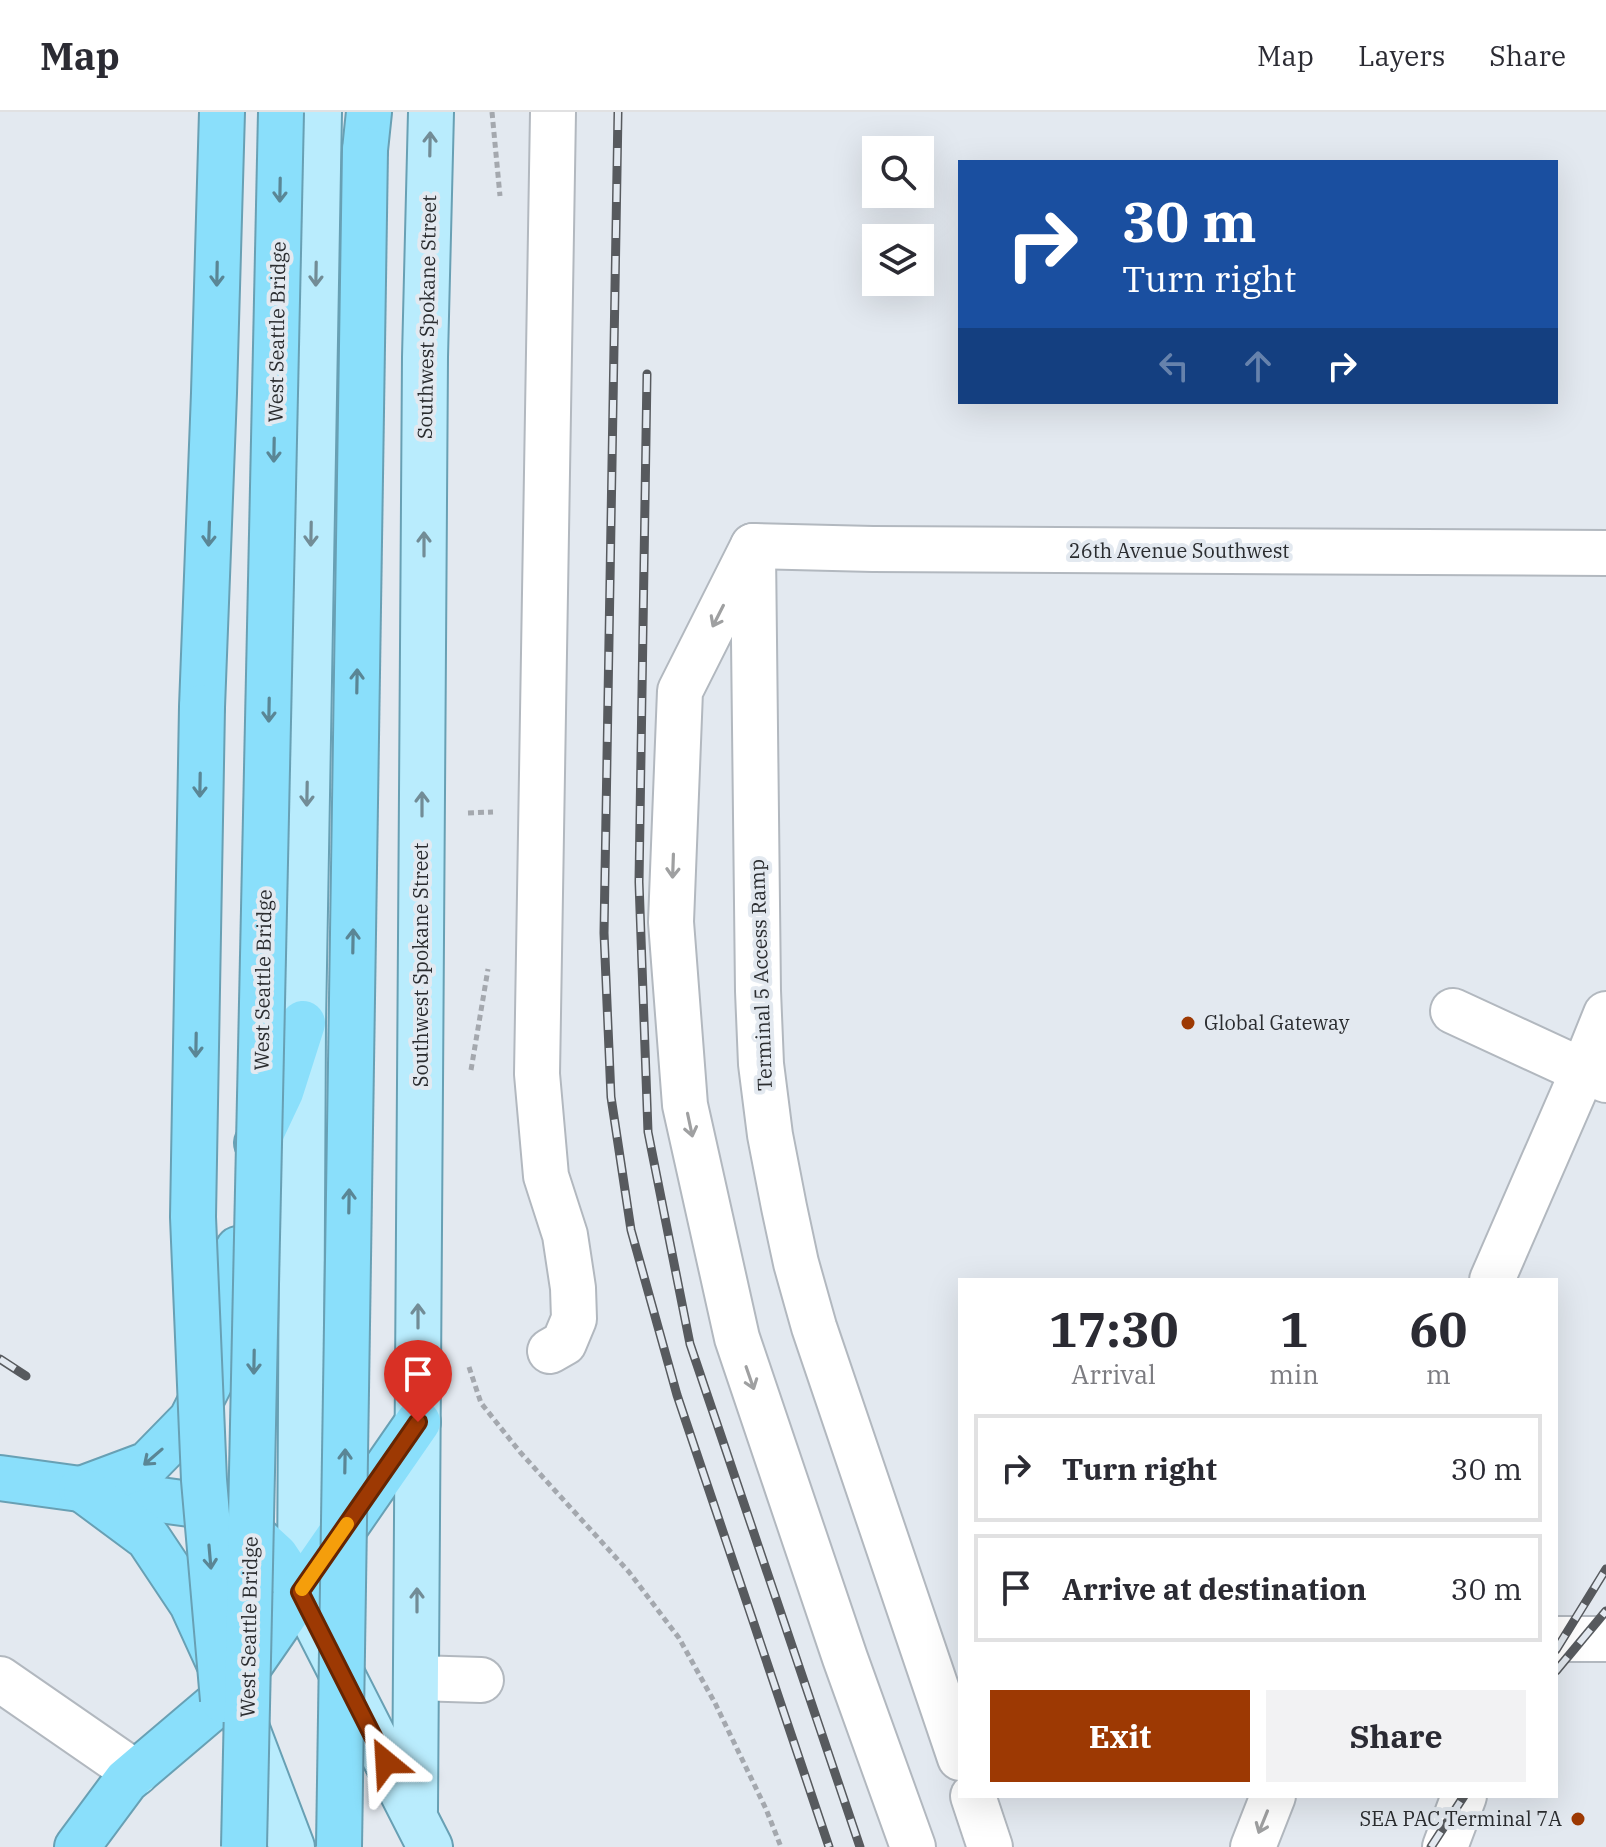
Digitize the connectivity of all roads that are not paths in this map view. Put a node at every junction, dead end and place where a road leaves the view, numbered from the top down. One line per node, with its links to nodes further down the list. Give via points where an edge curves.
1 (222, 112): 32 (highway, one-way to 32, bridge, via 202,707 193,1217 204,1480)
2 (281, 112): 33 (highway, West Seattle Bridge, one-way to 33, bridge)
3 (319, 112): 11 (main road, one-way to 11)
4 (431, 112): 15 (main road, Southwest Spokane Street, one-way to 4)
5 (553, 112): 14 (street, via 537,1074 546,1176 565,1235 574,1319 564,1343)
6 (366, 125): 35 (highway, one-way to 6, bridge)
7 (753, 546): 8 (street, 26th Avenue Southwest); 25 (street, Terminal 5 Access Ramp, via 758,991 770,1135 814,1327); 36 (street, one-way to 36, via 680,691 671,922 685,1105 737,1338)
8 (1606, 553)
9 (1453, 1011): 12 (street)
10 (1606, 1014): 12 (street)
11 (303, 1023): 17 (highway, one-way to 17, via 281,1092 251,1156 225,1353 191,1420 148,1464); 18 (main road)
12 (1594, 1076): 13 (street)
13 (1493, 1278)
14 (550, 1351)
15 (418, 1422): 18 (highway); 21 (main road, Southwest Spokane Street, one-way to 15)
16 (0, 1478): 17 (highway)
17 (81, 1489): 18 (highway, via 197,1505 240,1523 276,1556); 24 (highway, via 148,1538 192,1604)
18 (300, 1592): 24 (highway); 30 (main road)
19 (1558, 1639): 20 (street)
20 (1606, 1639)
21 (416, 1678): 23 (street); 30 (main road, Southwest Spokane Street)
22 (0, 1679): 26 (street)
23 (481, 1680)
24 (232, 1691): 26 (highway); 34 (main road)
25 (958, 1752)
26 (136, 1773): 31 (highway)
27 (974, 1798): 37 (street)
28 (1272, 1798): 38 (street, one-way to 38)
29 (1463, 1798): 39 (street)
30 (422, 1833)
31 (77, 1847)
32 (235, 1847)
33 (244, 1847)
34 (292, 1847)
35 (339, 1847)
36 (913, 1847)
37 (990, 1847)
38 (1253, 1847)
39 (1445, 1847)

